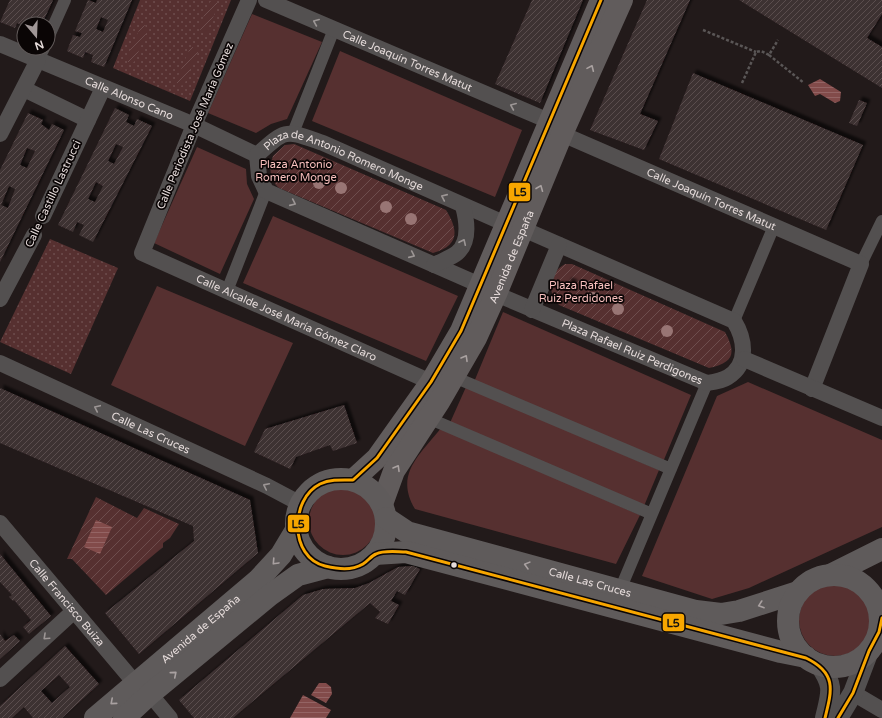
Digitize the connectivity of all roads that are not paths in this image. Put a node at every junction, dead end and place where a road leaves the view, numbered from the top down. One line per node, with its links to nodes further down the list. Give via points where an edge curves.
1 (65, 0): 6 (street)
2 (248, 0): 15 (street, Calle Periodista José María Gómez)
3 (266, 0): 7 (street, Calle Joaquín Torres Matut, one-way to 3)
4 (601, 0): 16 (main road, Avenida de España)
5 (622, 0): 16 (main road, Avenida de España, one-way to 5)
6 (56, 20)
7 (334, 29): 16 (street, Calle Joaquín Torres Matut, one-way to 7); 17 (street)
8 (0, 44): 9 (street, Calle Alonso Cano)
9 (16, 48)
10 (40, 56): 13 (street)
11 (45, 56): 12 (street, Calle Alonso Cano)
12 (103, 88): 14 (street, Calle Castillo Lastrucci); 15 (street, Calle Alonso Cano)
13 (24, 89): 14 (street); 18 (street)
14 (88, 120): 22 (street, Calle Castillo Lastrucci)
15 (194, 126): 19 (street, Calle Alonso Cano); 28 (street, Calle Periodista José María Gómez)
16 (555, 127): 24 (street, Calle Joaquín Torres Matut); 25 (main road, Avenida de España)
17 (294, 133): 19 (street, Plaza de Antonio Romero Monge, via 278,136); 21 (street, Plaza de Antonio Romero Monge, one-way to 17, via 323,143)
18 (0, 134)
19 (257, 155): 20 (street, Plaza de Antonio Romero Monge, via 260,176)
20 (266, 191): 30 (street, one-way to 30); 32 (street)
21 (463, 206): 25 (street, Plaza de Antonio Romero Monge); 30 (street, one-way to 21, via 457,253 465,240 467,222)
22 (43, 216): 26 (street, Calle Castillo Lastrucci)
23 (882, 221): 29 (street)
24 (774, 226): 29 (street, Calle Joaquín Torres Matut); 35 (street)
25 (514, 227): 27 (street); 31 (main road, Avenida de España)
26 (34, 235): 33 (street, Calle Castillo Lastrucci)
27 (559, 245): 34 (street); 35 (street)
28 (142, 253): 32 (street, Calle Alcalde José María Gómez Claro)
29 (861, 264): 41 (street)
30 (434, 265): 31 (street)
31 (488, 290): 34 (street, Plaza Rafael Ruiz Perdigones); 38 (main road, Avenida de España, one-way to 31, via 476,338); 39 (main road, Avenida de España)
32 (227, 291): 39 (street, Calle Alcalde José María Gómez Claro)
33 (0, 299)
34 (532, 310): 40 (street, Plaza Rafael Ruiz Perdigones)
35 (734, 321): 36 (street, via 742,338)
36 (744, 359): 40 (street, Plaza Rafael Ruiz Perdigones, via 728,377); 41 (street)
37 (0, 363): 46 (street, Calle Las Cruces, one-way to 37)
38 (454, 376): 42 (main road, Avenida de España); 44 (street)
39 (431, 382): 45 (main road, Avenida de España, via 377,458)
40 (707, 383): 44 (street)
41 (812, 388): 43 (street)
42 (428, 418): 47 (main road, Avenida de España, one-way to 42, via 394,471); 48 (street)
43 (882, 418)
44 (671, 469): 48 (street)
45 (353, 480): 46 (main road, via 338,479 322,483 310,492); 47 (main road, via 365,485 375,494)
46 (301, 504): 50 (main road)
47 (384, 511): 52 (main road, via 386,531); 55 (main road, Calle Las Cruces, one-way to 47, via 407,532)
48 (652, 514): 55 (street)
49 (0, 522): 57 (street, Calle Francisco Buiza)
50 (296, 530): 53 (main road, via 306,553 316,562); 62 (main road, Avenida de España, one-way to 62, via 281,556 258,580)
51 (882, 549): 54 (main road)
52 (375, 554): 53 (main road, via 354,568); 60 (main road, Calle Las Cruces, via 406,552)
53 (328, 567): 62 (main road, Avenida de España, one-way to 53, via 298,575)
54 (830, 575): 56 (main road, via 812,581); 58 (main road, via 845,576 859,582 871,592)
55 (620, 590): 56 (main road, Calle Las Cruces, one-way to 55, via 755,607 721,614 696,611)
56 (798, 592): 60 (main road, via 791,605 788,619 790,633 796,647)
57 (74, 611): 61 (street, one-way to 61); 62 (street, Calle Francisco Buiza)
58 (881, 620): 59 (main road, via 879,632)
59 (869, 651): 60 (main road, via 846,665 832,666); 63 (street)
60 (812, 660): 68 (street, via 830,684 831,692)
61 (0, 679)
62 (143, 688): 65 (main road, Avenida de España, one-way to 65); 66 (main road, Avenida de España); 67 (street, Calle Francisco Buiza)
63 (853, 693): 64 (street); 69 (street)
64 (882, 710)
65 (95, 718)
66 (124, 718)
67 (170, 718)
68 (824, 718)
69 (838, 718)

